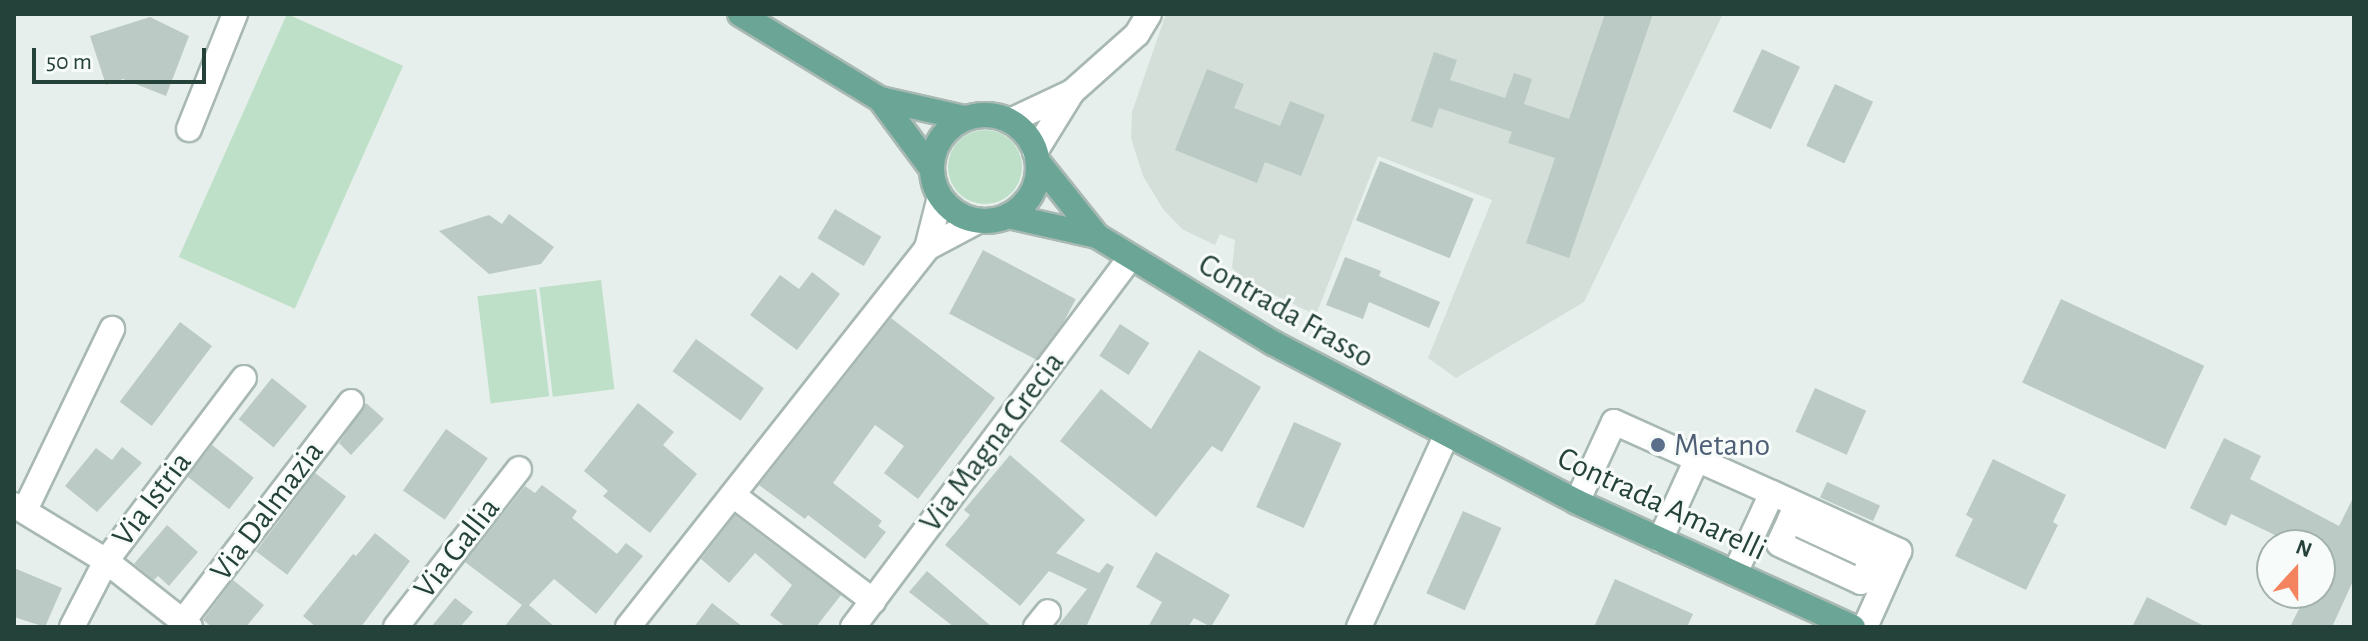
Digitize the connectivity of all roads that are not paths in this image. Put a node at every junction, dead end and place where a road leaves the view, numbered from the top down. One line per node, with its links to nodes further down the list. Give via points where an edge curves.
1 (235, 14): 8 (street)
2 (740, 14): 5 (main road)
3 (1149, 14): 4 (street, via 1137,34)
4 (1072, 92): 7 (street); 9 (street)
5 (880, 99): 6 (main road); 10 (main road)
6 (964, 118): 7 (main road, via 995,116); 10 (main road, via 940,139)
7 (1010, 121): 9 (main road, via 1023,131)
8 (189, 129)
9 (1037, 157): 12 (main road, via 1030,196); 14 (main road, Contrada Frasso)
10 (931, 168): 11 (main road)
11 (940, 197): 13 (main road, via 963,217); 15 (street)
12 (1008, 216): 13 (main road); 14 (main road, Contrada Frasso)
13 (978, 221): 15 (street)
14 (1097, 236): 16 (main road, Contrada Frasso)
15 (927, 248): 24 (street)
16 (1130, 258): 20 (main road, Contrada Frasso); 32 (street, Via Magna Grecia)
17 (112, 329): 26 (street)
18 (244, 378): 30 (street, Via Istria)
19 (351, 402): 33 (street, Via Dalmazia)
20 (1446, 436): 25 (main road, Contrada Amarelli); 38 (street)
21 (1697, 459): 23 (street); 25 (street, via 1614,422); 28 (street)
22 (519, 469): 35 (street, Via Gallia)
23 (1772, 493): 27 (street); 31 (street)
24 (733, 495): 32 (street); 36 (street)
25 (1577, 502): 28 (main road, Contrada Amarelli)
26 (20, 507): 30 (street)
27 (1790, 519): 29 (street); 29 (street, via 1779,544 1861,582)
28 (1660, 540): 31 (main road, Contrada Amarelli)
29 (1873, 557): 40 (street, via 1899,551)
30 (106, 561): 33 (street); 34 (street, Via Istria)
31 (1735, 573): 39 (main road, Contrada Amarelli)
32 (873, 601): 37 (street, Via Magna Grecia)
33 (187, 624)
34 (72, 627)
35 (396, 627)
36 (628, 627)
37 (853, 627)
38 (1359, 627)
39 (1853, 627)
40 (1865, 627)

